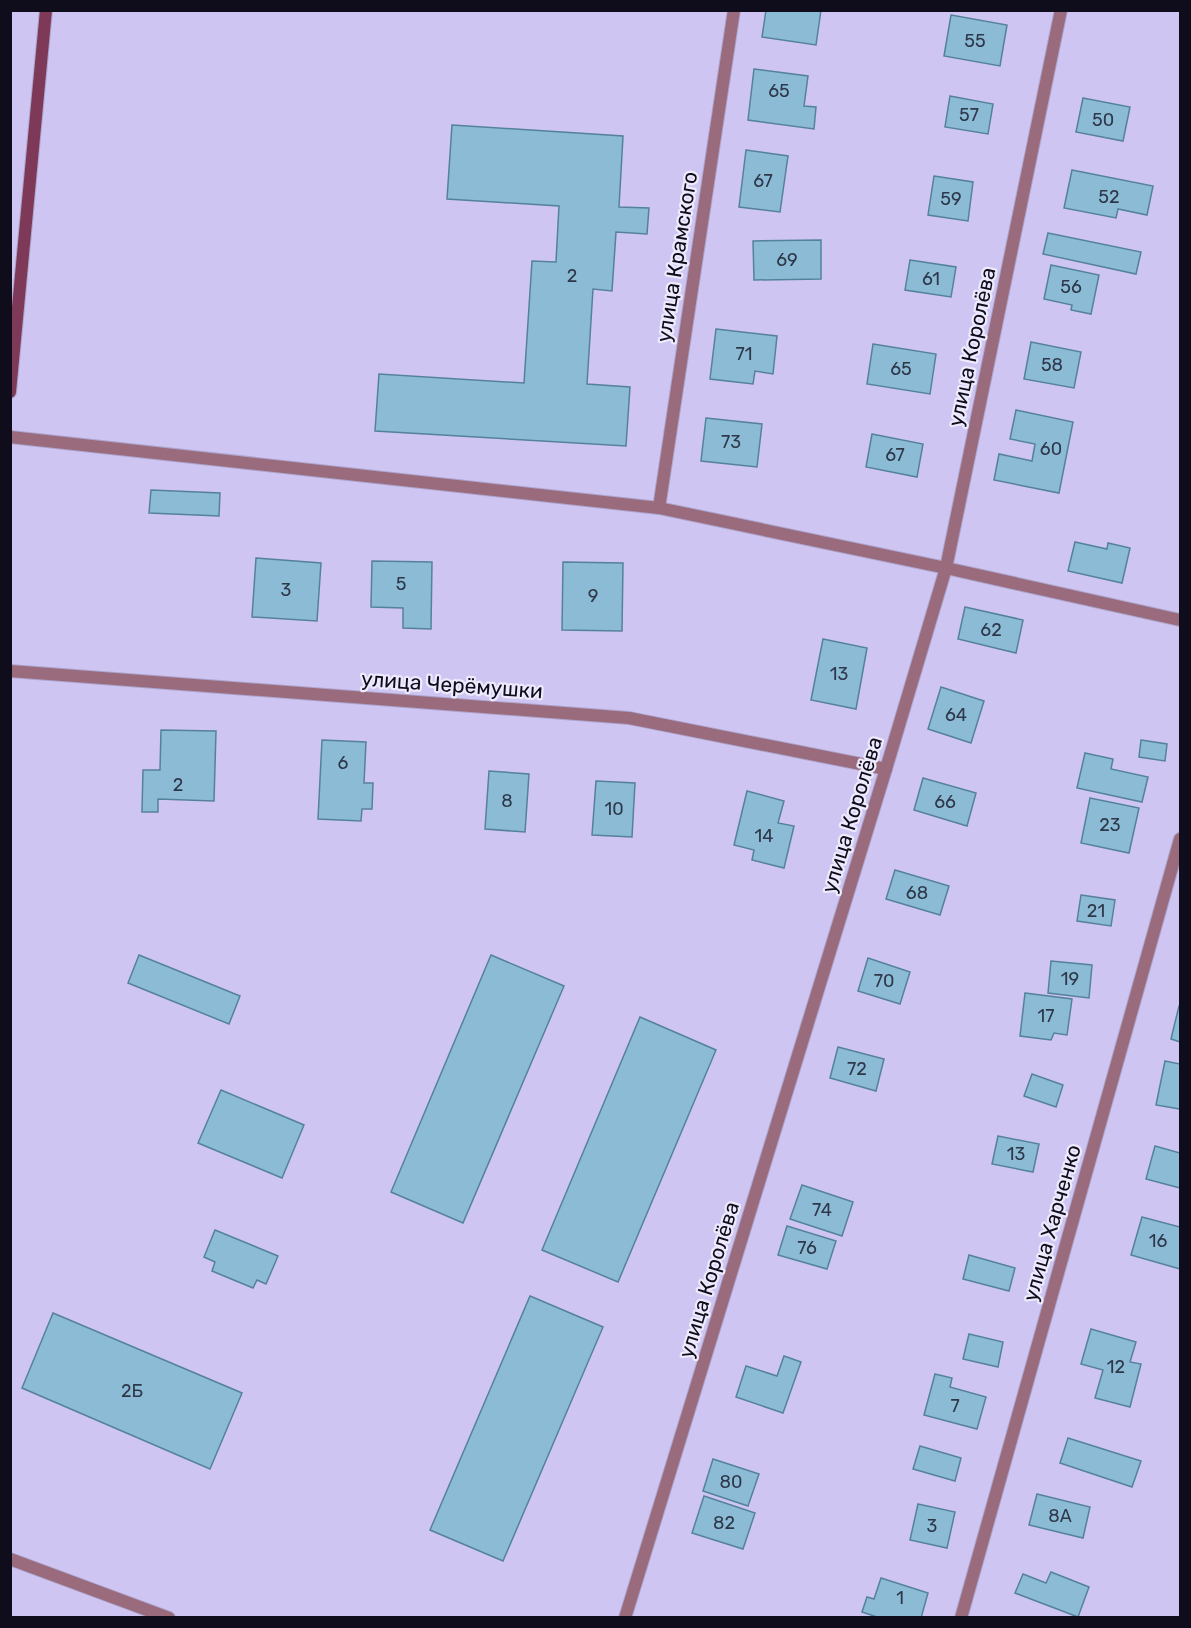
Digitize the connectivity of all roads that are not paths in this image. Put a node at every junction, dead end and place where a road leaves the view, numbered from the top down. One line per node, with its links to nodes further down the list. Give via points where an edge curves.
1 (46, 10): 4 (main road)
2 (734, 10): 6 (street, улица Крамского)
3 (1061, 10): 7 (street, улица Королёва)
4 (10, 392)
5 (10, 437): 6 (street)
6 (659, 508): 7 (street)
7 (946, 568): 8 (street); 10 (street, улица Королёва)
8 (1180, 620)
9 (10, 671): 10 (street, улица Черёмушки, via 629,718)
10 (886, 769): 14 (street, улица Королёва)
11 (1180, 839): 15 (street, улица Харченко)
12 (10, 1559): 13 (street)
13 (169, 1617)
14 (626, 1617)
15 (962, 1617)

